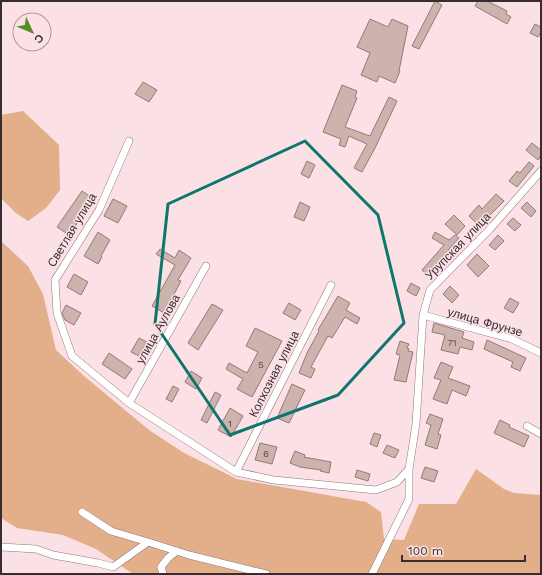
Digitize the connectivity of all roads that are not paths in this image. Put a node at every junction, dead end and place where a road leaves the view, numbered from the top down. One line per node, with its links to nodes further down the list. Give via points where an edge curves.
1 (128, 141): 7 (street, Светлая улица, via 99,210 56,280 56,313 72,356)
2 (540, 173): 5 (street, Урупская улица, via 430,290)
3 (206, 266): 7 (street, улица Аулова)
4 (331, 285): 11 (street, Колхозная улица)
5 (423, 315): 6 (street, улица Фрунзе, via 512,339); 10 (street, Урупская улица, via 416,424)
6 (541, 353)
7 (129, 403): 11 (street)
8 (527, 426): 9 (street)
9 (541, 434)
10 (409, 469): 11 (street, via 397,482 376,490 274,480); 18 (street, Урупская улица, via 409,498)
11 (236, 472)
12 (82, 512): 13 (street, via 111,531)
13 (148, 542): 14 (street, via 113,567 36,549); 15 (street)
14 (1, 547)
15 (177, 551): 16 (street, via 162,567); 17 (street)
16 (163, 574)
17 (266, 574)
18 (372, 574)

